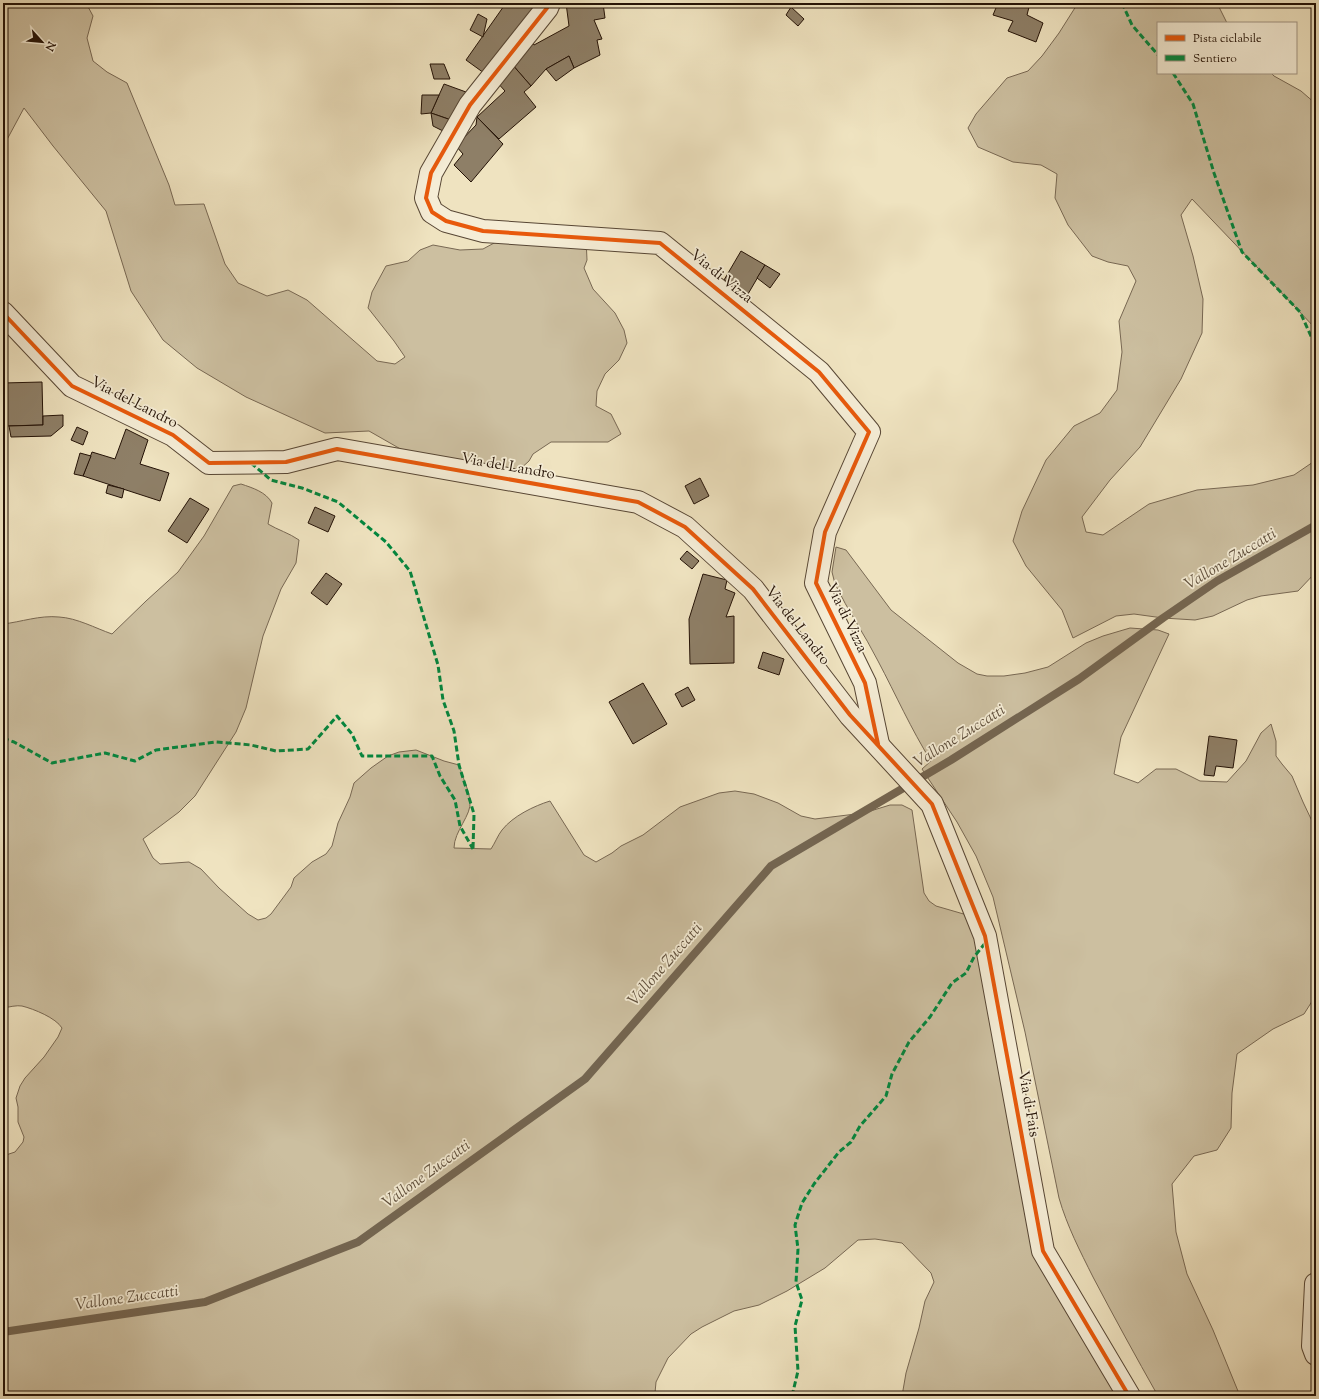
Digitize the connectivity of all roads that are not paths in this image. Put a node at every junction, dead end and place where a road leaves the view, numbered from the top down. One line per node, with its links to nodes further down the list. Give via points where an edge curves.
1 (549, 3): 3 (street, Via di Vizza, via 470,105 431,174 426,198 432,212 446,221 484,231 660,244 820,372 869,432 825,532 816,583 865,683)
2 (3, 313): 3 (street, Via del Landro, via 72,386 174,435 209,463 286,462 337,449 638,502 685,527 753,589 850,715)
3 (878, 745): 4 (street, Via del Landro)
4 (929, 800): 7 (street, Via di Fais, via 985,936 1044,1251)
5 (1316, 1284): 6 (street, via 1312,1346)
6 (1316, 1354)
7 (1129, 1396)

